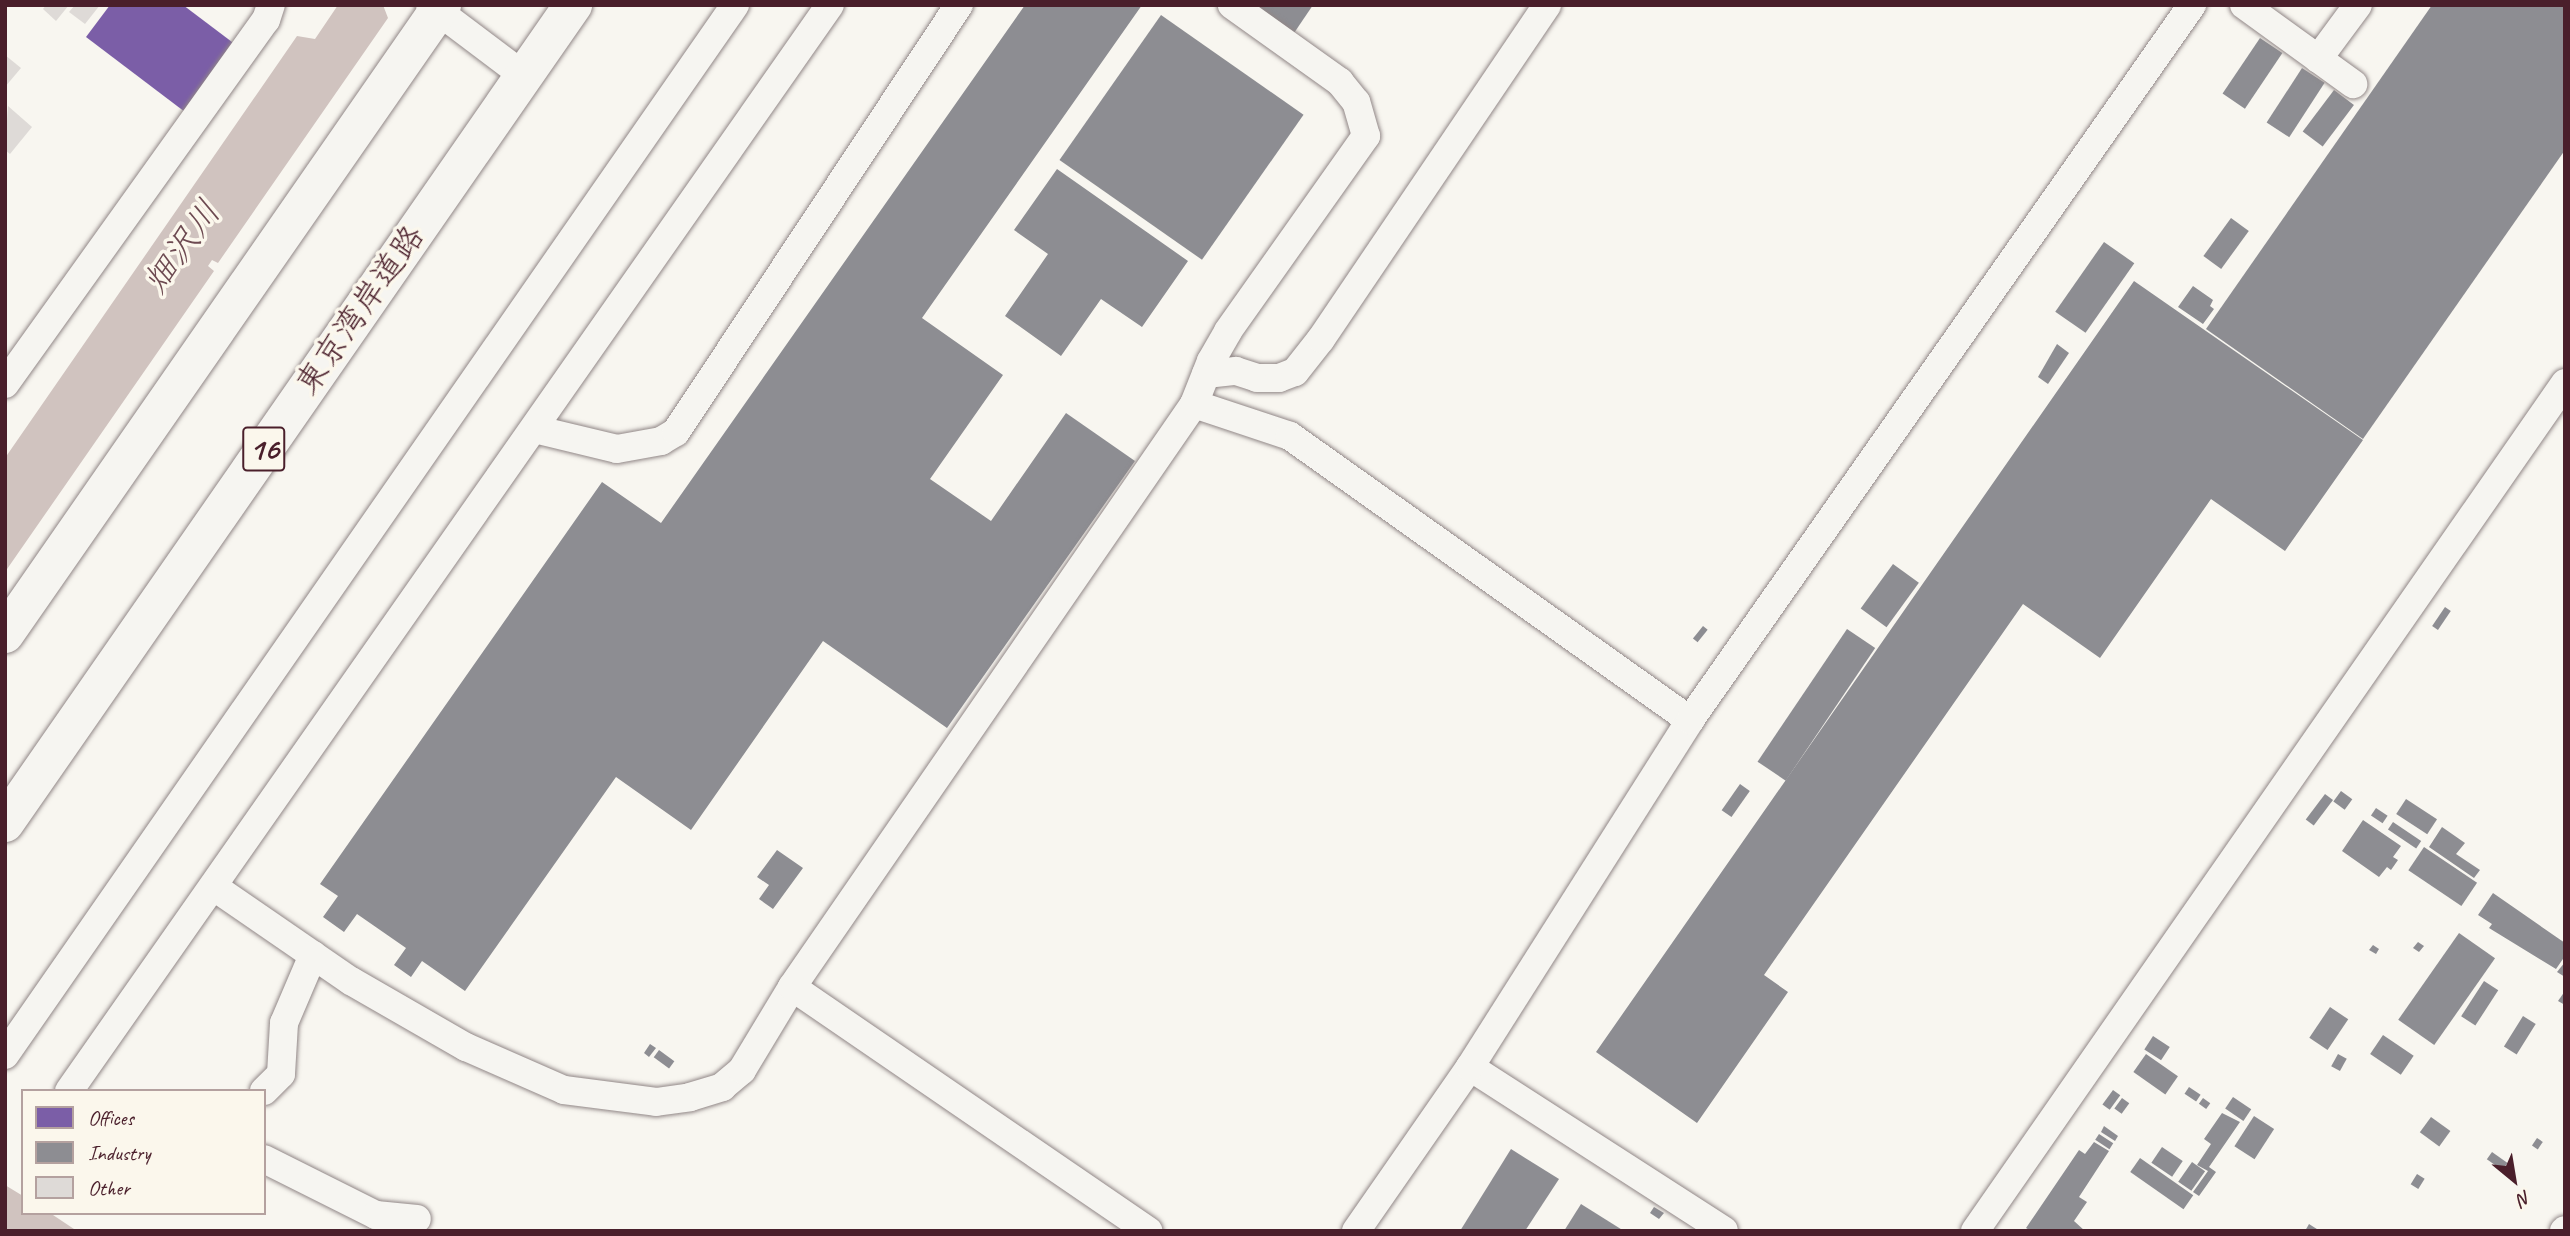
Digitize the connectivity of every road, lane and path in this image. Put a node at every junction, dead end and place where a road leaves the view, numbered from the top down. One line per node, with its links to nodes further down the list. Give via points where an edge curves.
1 (271, 5): 17 (street, via 266,20)
2 (573, 5): 13 (highway, 東京湾岸道路 / 16)
3 (735, 5): 26 (street)
4 (830, 5): 19 (street)
5 (959, 5): 19 (street, via 676,432 661,441 617,449)
6 (1232, 5): 15 (street, via 1340,82 1356,102 1366,136 1228,331)
7 (1547, 5): 15 (street, via 1295,372 1279,378 1256,378 1236,371)
8 (2192, 5): 21 (street)
9 (2244, 5): 12 (street)
10 (2358, 5): 12 (street)
11 (436, 7): 13 (street); 20 (highway)
12 (2318, 59): 14 (street)
13 (523, 75): 22 (highway, 東京湾岸道路 / 16)
14 (2353, 84)
15 (1206, 374): 18 (street)
16 (2565, 383): 35 (street)
17 (5, 384)
18 (1194, 404): 21 (street, via 1290,436); 25 (street)
19 (534, 429): 23 (street)
20 (5, 634)
21 (1690, 720): 27 (street)
22 (5, 823)
23 (214, 887): 24 (street); 28 (street)
24 (313, 955): 25 (street, via 466,1047 515,1069 564,1090 645,1101 690,1097 722,1087 742,1070); 29 (street, via 284,1023 281,1074)
25 (792, 987): 32 (street)
26 (5, 1055)
27 (1470, 1067): 33 (street); 34 (street)
28 (70, 1089)
29 (266, 1089)
30 (266, 1161): 31 (street, via 376,1214)
31 (417, 1219)
32 (1148, 1231)
33 (1356, 1231)
34 (1724, 1231)
35 (1975, 1231)

